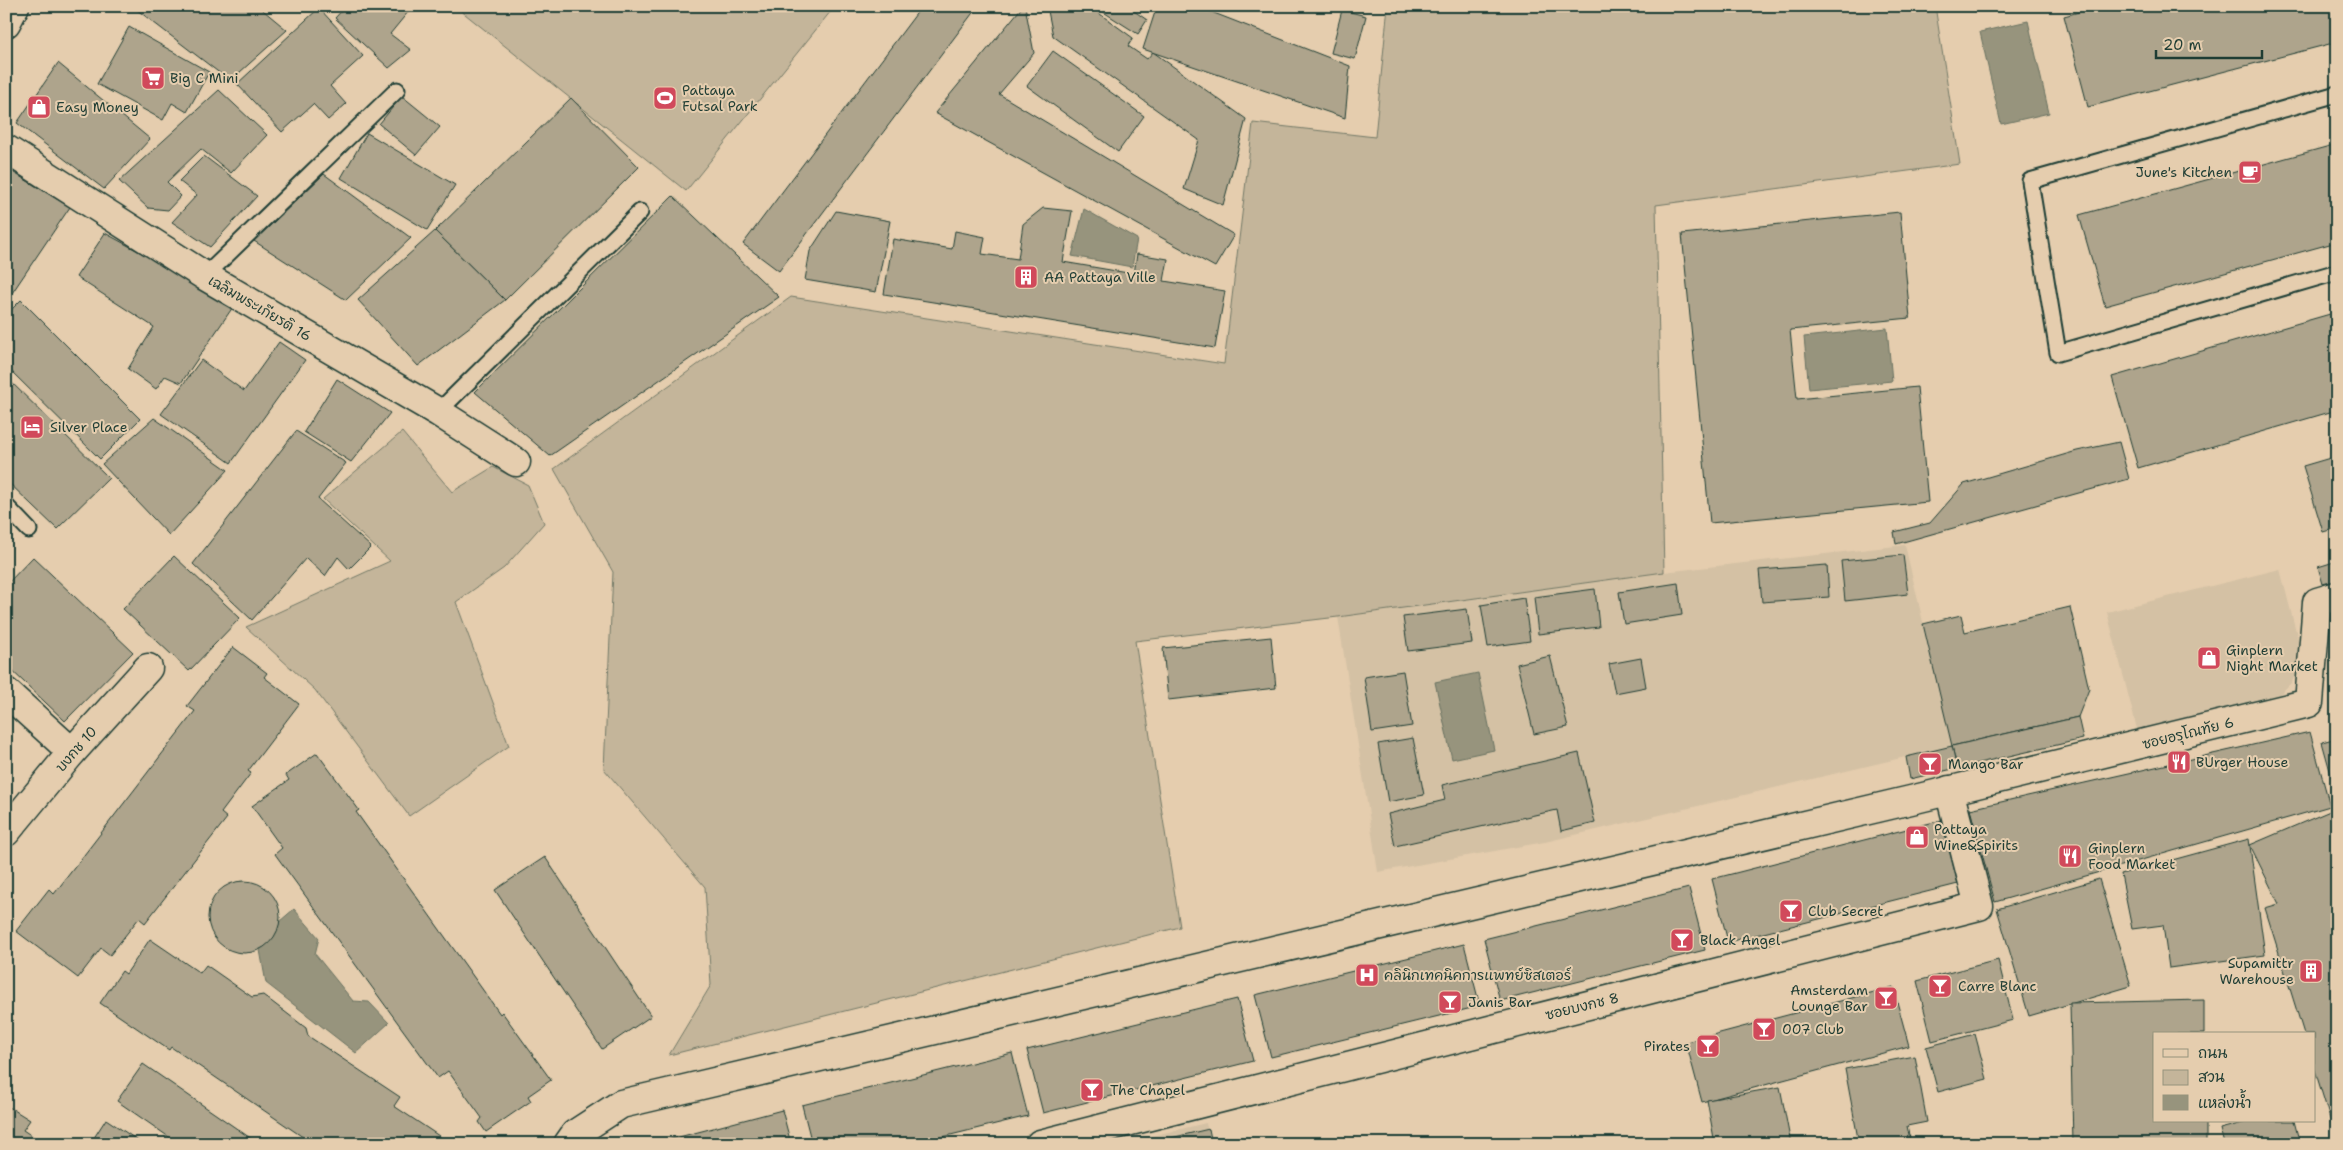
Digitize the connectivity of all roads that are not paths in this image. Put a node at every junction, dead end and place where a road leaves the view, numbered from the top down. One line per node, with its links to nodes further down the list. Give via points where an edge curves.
1 (16, 6): 2 (street)
2 (6, 23)
3 (397, 90): 8 (lane)
4 (2337, 94): 7 (lane, via 2030,181 2058,353)
5 (6, 149): 8 (street, เฉลิมพระเกียรติ 16)
6 (640, 212): 9 (lane)
7 (2337, 272)
8 (205, 276): 9 (street, เฉลิมพระเกียรติ 16)
9 (438, 412): 10 (street, เฉลิมพระเกียรติ 16)
10 (516, 462)
11 (6, 506): 12 (lane)
12 (29, 530)
13 (2337, 596): 17 (street, ซอยอรุโณทัย 6, via 2317,602 2309,703)
14 (148, 668): 16 (street, บงกช 10)
15 (6, 692): 16 (street)
16 (72, 752): 18 (street, บงกช 10)
17 (1949, 790): 19 (street, via 621,1104 575,1134); 20 (street, ซอยบงกช 8, via 1979,906)
18 (6, 832)
19 (568, 1144)
20 (1040, 1144)

